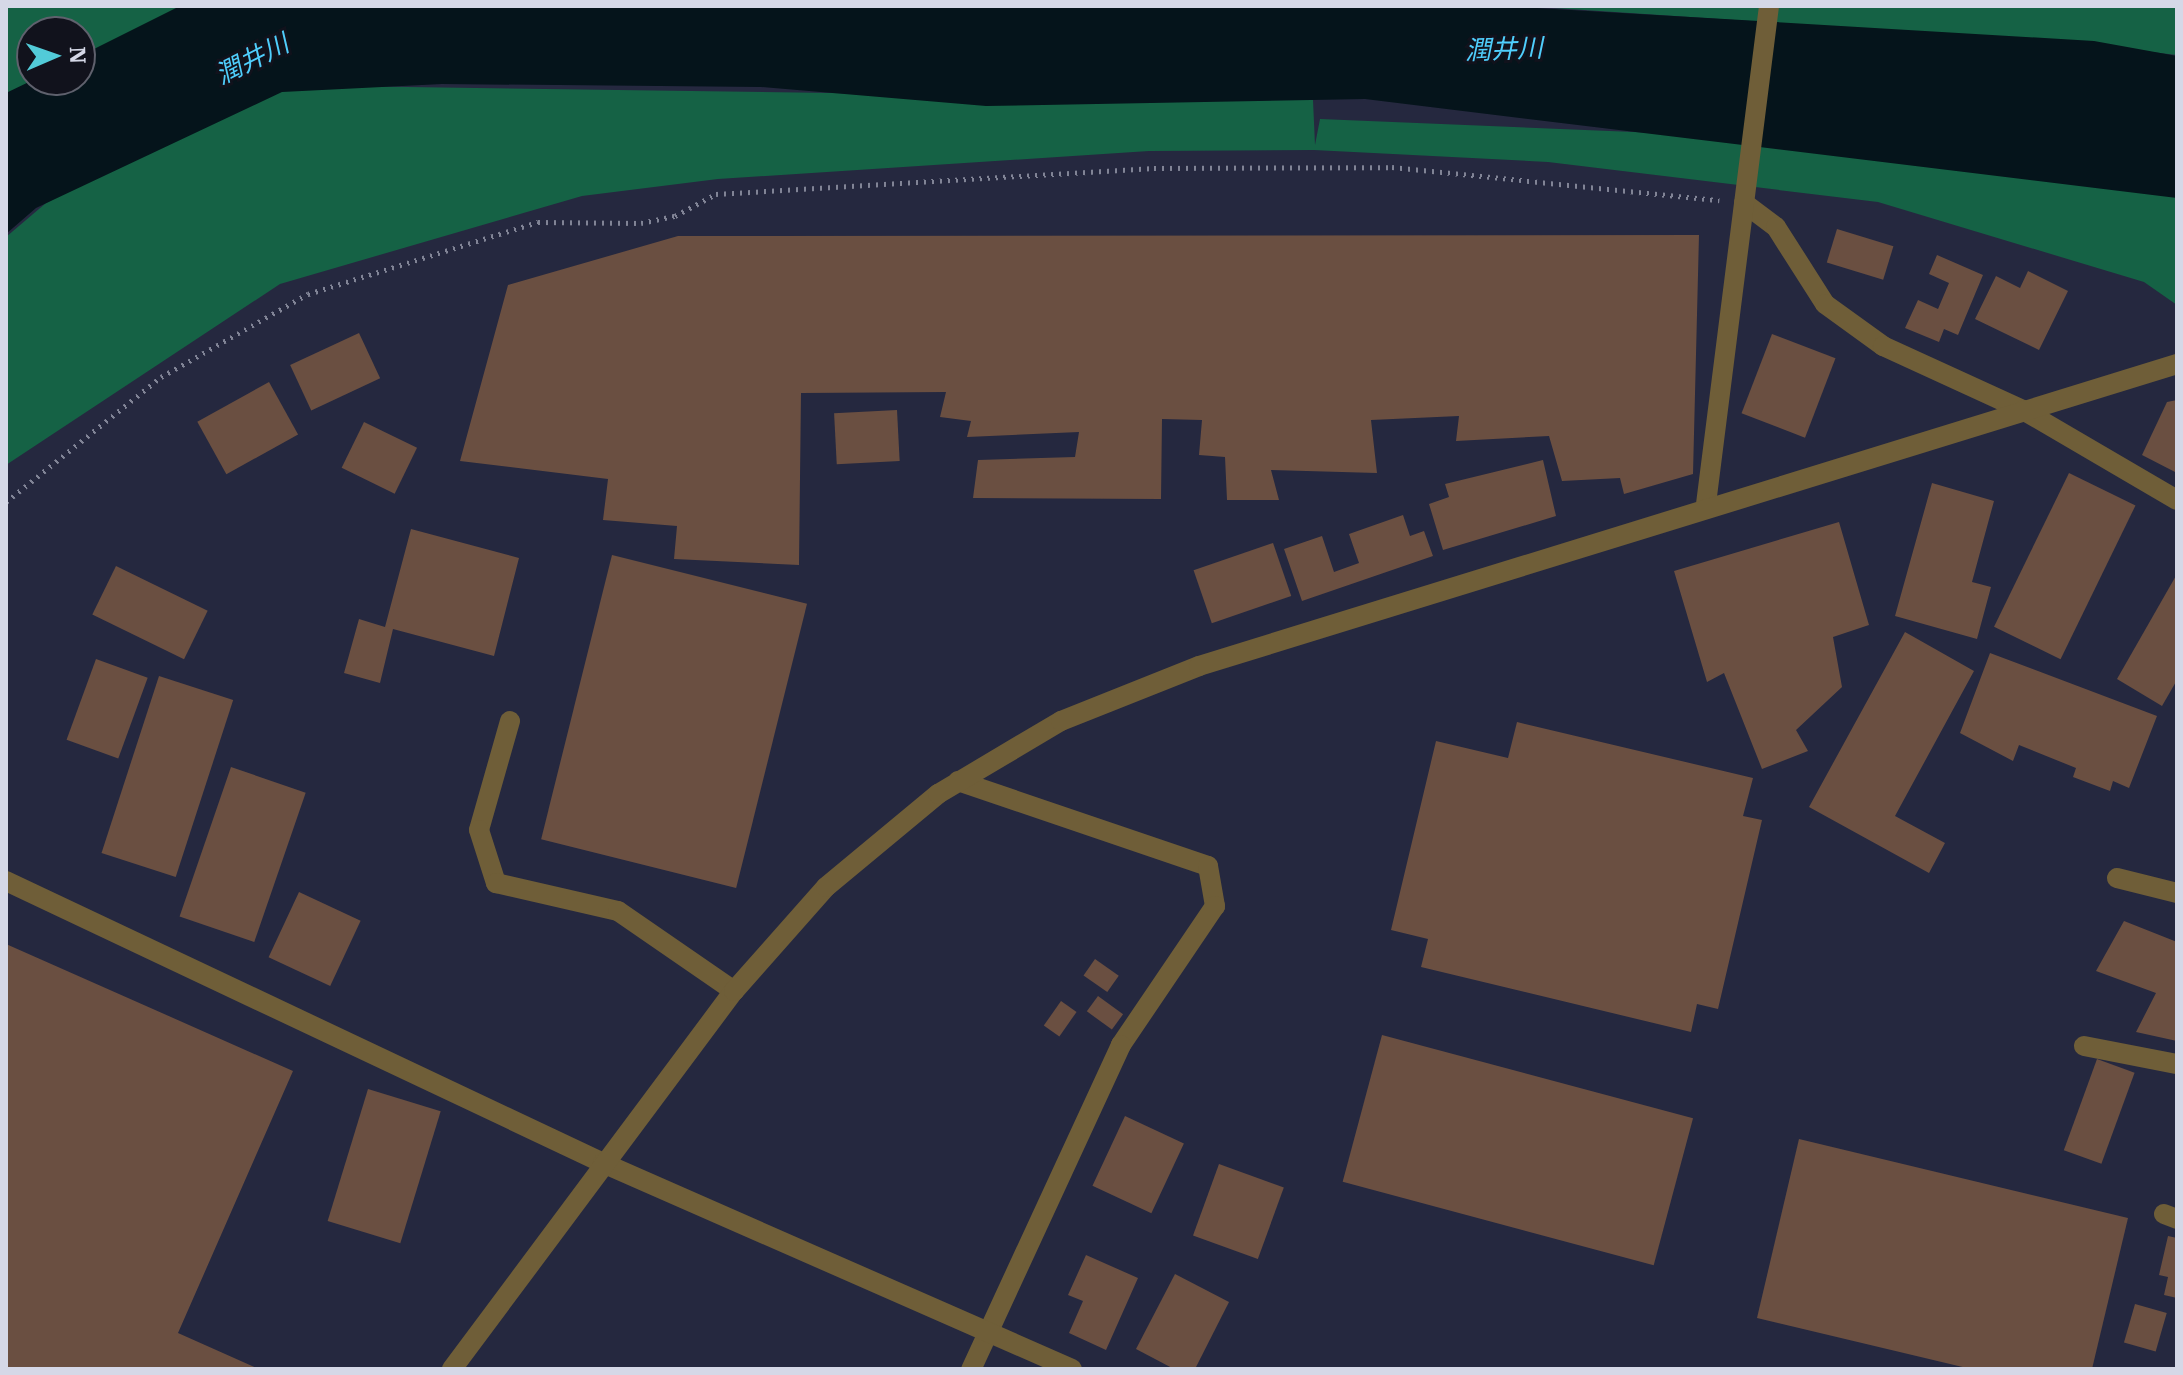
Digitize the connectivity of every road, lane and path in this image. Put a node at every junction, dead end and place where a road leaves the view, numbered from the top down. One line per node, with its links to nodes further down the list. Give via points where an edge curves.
1 (1769, 6): 2 (street)
2 (1744, 203): 4 (street, via 1776,227 1825,304 1883,346); 6 (path, via 1392,167 1154,168 716,194 675,216 641,223 538,222 308,294 161,377); 7 (street)
3 (2177, 364): 4 (street)
4 (2023, 410): 5 (street); 7 (street)
5 (2177, 500)
6 (6, 502)
7 (1706, 504): 9 (street, via 1199,666 1061,721)
8 (510, 721): 13 (street, via 479,830 496,883 618,911)
9 (958, 781): 13 (street, via 826,887); 17 (street, via 1208,866 1215,906 1121,1045)
10 (2117, 878): 12 (street)
11 (6, 881): 16 (street)
12 (2177, 893)
13 (734, 991): 16 (street)
14 (2084, 1046): 15 (street)
15 (2177, 1064)
16 (603, 1163): 17 (street); 18 (street)
17 (987, 1332): 19 (street); 20 (street)
18 (452, 1369)
19 (971, 1369)
20 (1072, 1369)

